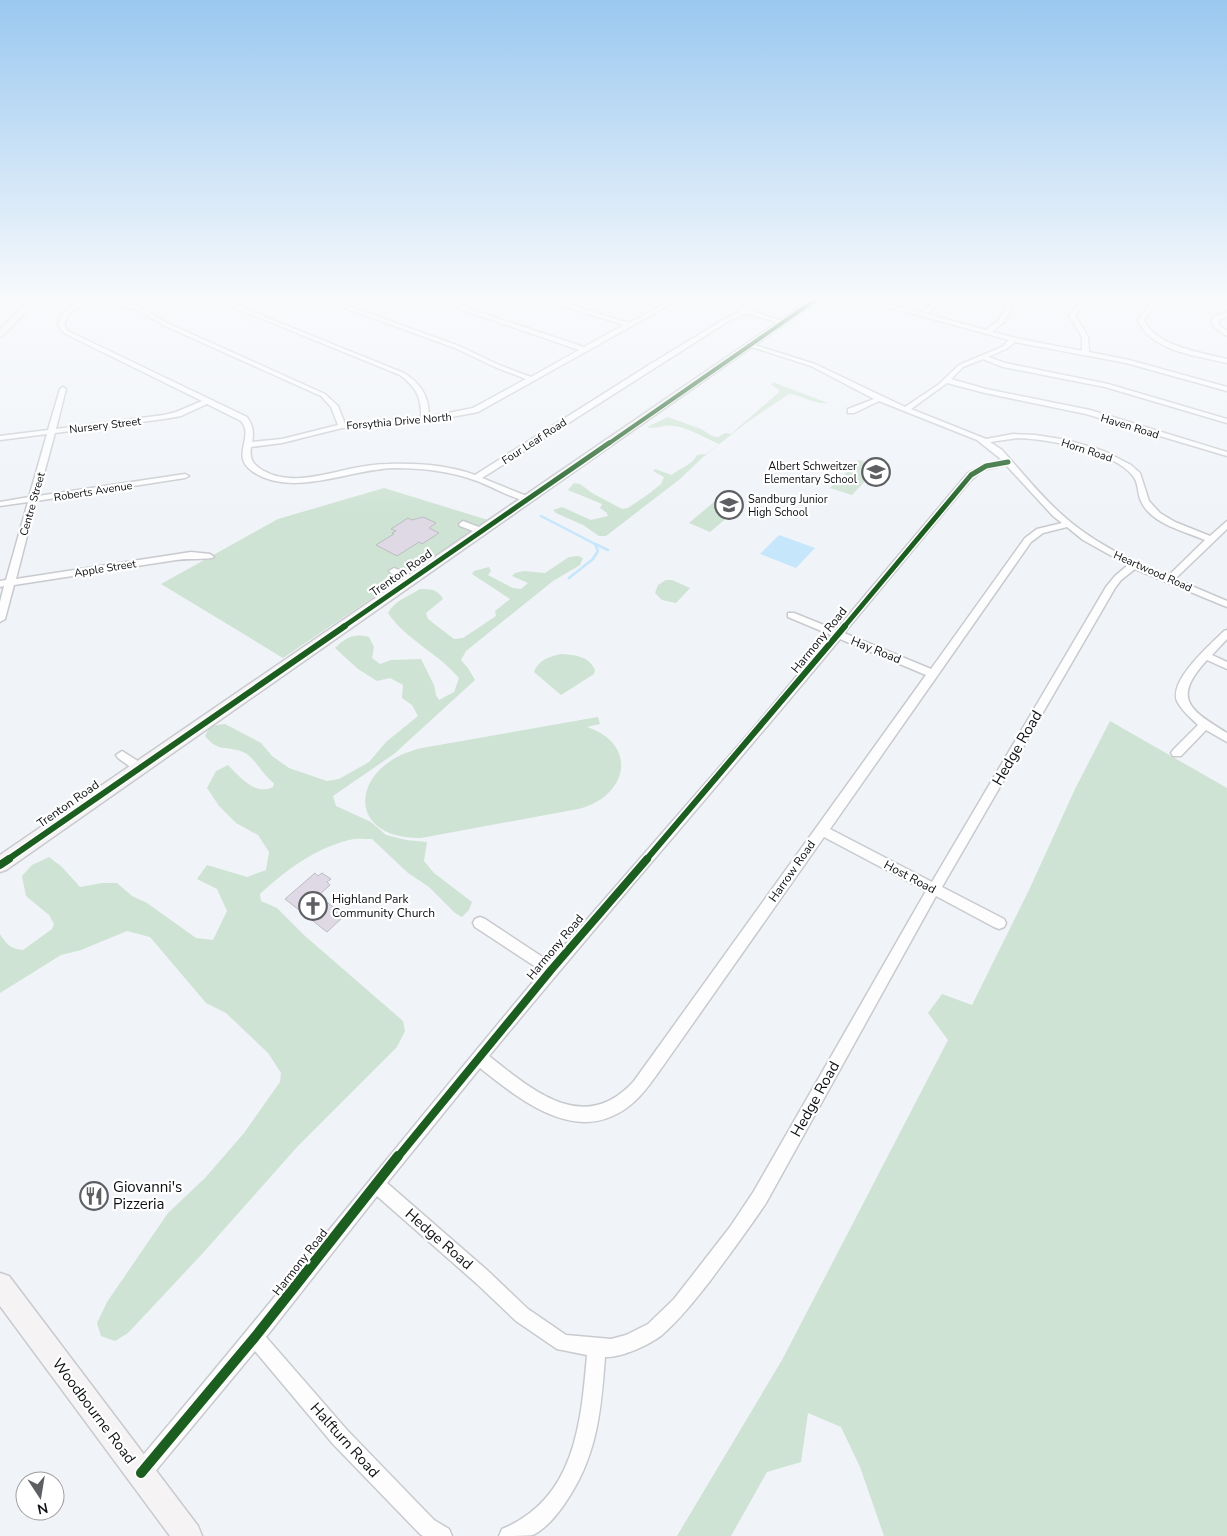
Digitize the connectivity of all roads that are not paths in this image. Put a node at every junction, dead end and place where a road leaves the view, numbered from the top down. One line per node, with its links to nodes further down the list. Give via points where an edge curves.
1 (148, 372): 17 (street)
2 (271, 372): 22 (street, via 323,395 334,406)
3 (396, 372): 20 (street, via 415,384 422,394 426,404)
4 (512, 372): 12 (street)
5 (544, 372): 12 (street, Forsythia Drive North)
6 (642, 372): 30 (street, Four Leaf Road)
7 (711, 372): 32 (main road, Trenton Road)
8 (825, 372): 16 (street, Heartwood Road)
9 (955, 372): 13 (street)
10 (1037, 372): 21 (street, via 1106,385)
11 (1165, 372): 15 (street)
12 (531, 379): 20 (street, Forsythia Drive North, via 475,410)
13 (945, 380): 18 (street); 27 (street, Haven Road, via 1087,412)
14 (63, 389): 23 (street, Centre Street)
15 (1227, 389)
16 (879, 399): 18 (street, Heartwood Road); 19 (street)
17 (208, 401): 23 (street, Nursery Street, via 172,415); 26 (street, via 248,422 251,429)
18 (906, 410): 25 (street, Heartwood Road, via 962,429)
19 (851, 411)
20 (425, 420): 22 (street, Forsythia Drive North)
21 (1227, 421)
22 (342, 426): 26 (street, Forsythia Drive North, via 289,440)
23 (52, 432): 24 (street, Nursery Street); 31 (street, Centre Street)
24 (0, 438)
25 (986, 441): 28 (street, Heartwood Road); 38 (street, Horn Road, via 1010,436 1037,436 1113,458 1137,475 1143,500 1151,511)
26 (246, 445): 30 (street, via 246,458 254,468 281,479 319,478 390,466 448,469)
27 (1227, 454)
28 (1008, 462): 35 (street, Heartwood Road); 50 (street, Harmony Road, via 990,464 973,472)
29 (185, 476): 31 (street, Roberts Avenue)
30 (476, 478): 32 (street)
31 (33, 500): 33 (street, Roberts Avenue); 44 (street, Centre Street)
32 (526, 500): 37 (main road, Trenton Road)
33 (0, 504)
34 (463, 524): 37 (street)
35 (1068, 524): 40 (street, Heartwood Road, via 1106,551); 53 (street, Harrow Road, via 1040,531 1028,540)
36 (1227, 524): 38 (street)
37 (481, 531): 42 (main road, Trenton Road)
38 (1212, 540): 43 (street)
39 (210, 557): 44 (street, Apple Street, via 191,555)
40 (1134, 565): 43 (street, Heartwood Road); 61 (street, Hedge Road, via 1111,586)
41 (394, 571): 42 (street)
42 (412, 579): 58 (main road, Trenton Road)
43 (1170, 579): 46 (street, Heartwood Road)
44 (10, 583): 45 (street, Apple Street); 48 (street, Centre Street)
45 (0, 584)
46 (1227, 604)
47 (791, 616): 50 (street, Hay Road)
48 (0, 619)
49 (1227, 633): 51 (street)
50 (837, 634): 53 (street, Hay Road); 64 (street, Harmony Road)
51 (1206, 656): 52 (street); 54 (street, via 1184,680 1180,692 1187,710)
52 (1227, 666)
53 (932, 674): 59 (street, Harrow Road)
54 (1204, 725): 55 (street); 56 (street)
55 (1227, 738)
56 (1176, 753)
57 (122, 755): 58 (street)
58 (140, 768): 60 (main road, Trenton Road)
59 (821, 830): 61 (street, Host Road); 65 (street, Harrow Road, via 658,1061 626,1099 599,1113 564,1113 532,1098)
60 (0, 865)
61 (934, 889): 63 (street, Host Road); 69 (street, Hedge Road, via 760,1197 736,1233 680,1305 654,1330 629,1343 611,1348)
62 (480, 923): 64 (street)
63 (999, 923)
64 (551, 970): 65 (street, Harmony Road)
65 (478, 1057): 66 (street, Harmony Road)
66 (376, 1184): 68 (street, Harmony Road); 69 (street, Hedge Road, via 538,1327 563,1342)
67 (0, 1285): 70 (main road, Woodbourne Road)
68 (255, 1337): 70 (street, Harmony Road); 72 (street, Halfturn Road, via 340,1437 427,1527)
69 (597, 1346): 73 (street, via 589,1430 573,1475 545,1513 534,1523)
70 (141, 1473): 71 (main road, Woodbourne Road)
71 (188, 1536)
72 (442, 1536)
73 (509, 1536)

